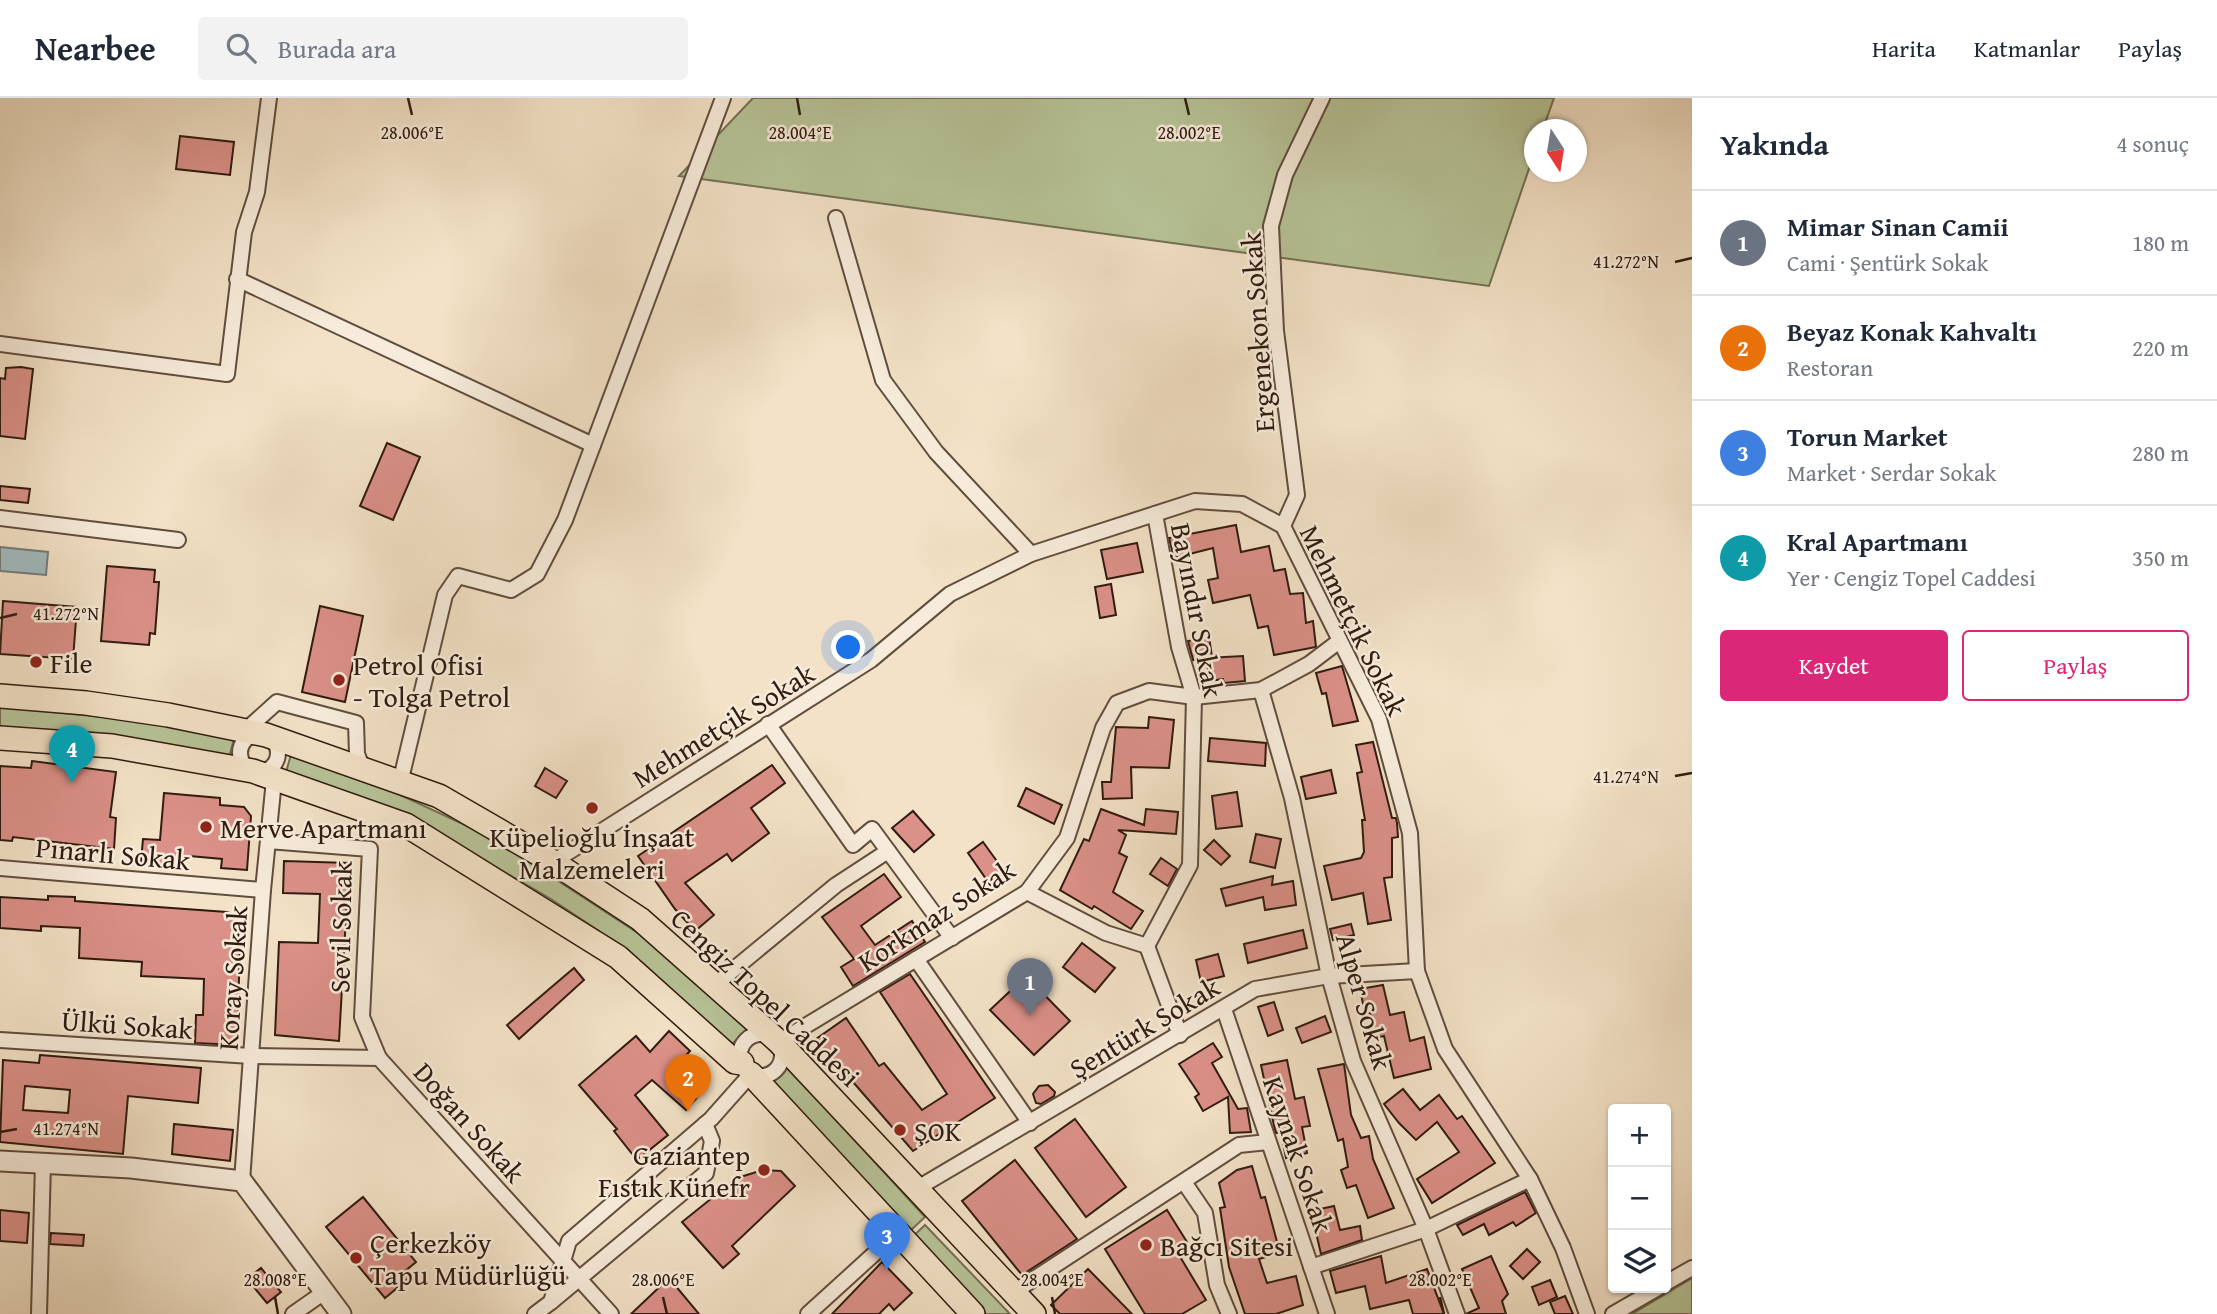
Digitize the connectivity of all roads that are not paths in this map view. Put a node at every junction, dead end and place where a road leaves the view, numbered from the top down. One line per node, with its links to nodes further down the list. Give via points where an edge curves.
1 (269, 98): 5 (street, via 257,192 244,232)
2 (723, 98): 7 (street)
3 (1322, 98): 10 (street, Ergenekon Sokak, via 1285,175 1270,226 1276,331 1297,495)
4 (836, 218): 12 (street, via 883,380 936,452)
5 (237, 279): 6 (street, via 227,374); 7 (street)
6 (0, 344)
7 (593, 445): 23 (street, via 565,520 537,574 511,590 458,576 445,595)
8 (1155, 514): 10 (street, Mehmetçik Sokak, via 1195,502 1242,503); 12 (street, Mehmetçik Sokak); 16 (street, Bayındır Sokak, via 1179,647)
9 (0, 518): 11 (street)
10 (1283, 526): 13 (street, Mehmetçik Sokak)
11 (178, 540)
12 (1031, 554): 17 (street, Mehmetçik Sokak, via 950,594 871,660)
13 (1338, 642): 14 (street, Korkmaz Sokak); 33 (street, Mehmetçik Sokak, via 1380,719 1410,833)
14 (1261, 690): 16 (street, Korkmaz Sokak); 34 (street, Alper Sokak, via 1292,798)
15 (0, 696): 18 (main road, Cengiz Topel Caddesi, via 86,703)
16 (1194, 697): 29 (street, Korkmaz Sokak, via 1149,691 1117,703 1102,728 1067,838); 31 (street, Bayındır Sokak, via 1190,865)
17 (768, 724): 25 (street, via 852,845 872,829); 26 (street, Mehmetçik Sokak)
18 (256, 733): 20 (main road, Cengiz Topel Caddesi); 20 (street, via 277,702 356,723 357,754); 21 (street, via 241,746 241,758); 21 (street, via 276,744 278,756 271,768)
19 (0, 738): 21 (main road, via 112,746)
20 (363, 769): 23 (main road, Cengiz Topel Caddesi)
21 (253, 771): 22 (main road)
22 (274, 780): 24 (street, Koray Sokak); 42 (main road, via 406,825 618,957)
23 (400, 783): 26 (main road, Cengiz Topel Caddesi, via 439,796)
24 (268, 841): 28 (street, Koray Sokak); 41 (street, Sevil Sokak, via 370,849 362,1017)
25 (888, 850): 30 (street); 35 (street, via 836,885)
26 (553, 863): 35 (main road, Cengiz Topel Caddesi, via 640,919)
27 (0, 868): 28 (street, Pınarlı Sokak)
28 (263, 890): 40 (street, Koray Sokak)
29 (1027, 891): 30 (street, Korkmaz Sokak); 31 (street, via 1106,933)
30 (952, 938): 32 (street, Korkmaz Sokak)
31 (1147, 946): 37 (street)
32 (916, 959): 39 (street, Korkmaz Sokak); 43 (street)
33 (1416, 971): 34 (street, Şentürk Sokak); 48 (street, Mehmetçik Sokak, via 1445,1049)
34 (1329, 976): 36 (street, Şentürk Sokak, via 1255,989); 52 (street, Alper Sokak, via 1353,1061)
35 (716, 984): 39 (main road, Cengiz Topel Caddesi)
36 (1224, 1009): 37 (street, Şentürk Sokak); 45 (street, Kaynak Sokak)
37 (1180, 1035): 43 (street, Şentürk Sokak)
38 (0, 1040): 40 (street, Ülkü Sokak)
39 (779, 1042): 42 (street, via 782,1057 776,1070 764,1076); 42 (street, via 761,1034 748,1039 741,1050); 51 (main road, Cengiz Topel Caddesi)
40 (251, 1056): 41 (street, Doğan Sokak); 49 (street, Koray Sokak)
41 (379, 1058): 54 (street, Doğan Sokak)
42 (746, 1068): 44 (street); 53 (main road)
43 (1030, 1122): 51 (street, Şentürk Sokak)
44 (705, 1124): 54 (street, via 569,1241); 57 (street, via 712,1141 706,1173)
45 (1268, 1142): 50 (street, via 1239,1145); 55 (street, Kaynak Sokak)
46 (0, 1161): 47 (street)
47 (43, 1163): 49 (street); 63 (street)
48 (1530, 1180): 52 (street); 74 (street, Mehmetçik Sokak, via 1563,1248)
49 (242, 1181): 60 (street)
50 (1184, 1182): 59 (street); 71 (street, via 1205,1213 1217,1285)
51 (916, 1189): 59 (main road, Cengiz Topel Caddesi)
52 (1426, 1229): 55 (street); 73 (street, Alper Sokak)
53 (896, 1234): 68 (street); 69 (main road)
54 (563, 1260): 57 (street, Doğan Sokak); 62 (street)
55 (1311, 1268): 72 (street, Kaynak Sokak)
56 (1692, 1268): 58 (street)
57 (579, 1278): 62 (street); 67 (street, Doğan Sokak)
58 (1671, 1280)
59 (1014, 1292): 70 (main road, Cengiz Topel Caddesi)
60 (323, 1293): 64 (street); 65 (street)
61 (1649, 1293): 75 (street)
62 (551, 1302): 66 (street)
63 (39, 1314)
64 (293, 1314)
65 (341, 1314)
66 (535, 1314)
67 (611, 1314)
68 (808, 1314)
69 (973, 1314)
70 (1034, 1314)
71 (1228, 1314)
72 (1327, 1314)
73 (1457, 1314)
74 (1587, 1314)
75 (1613, 1314)

